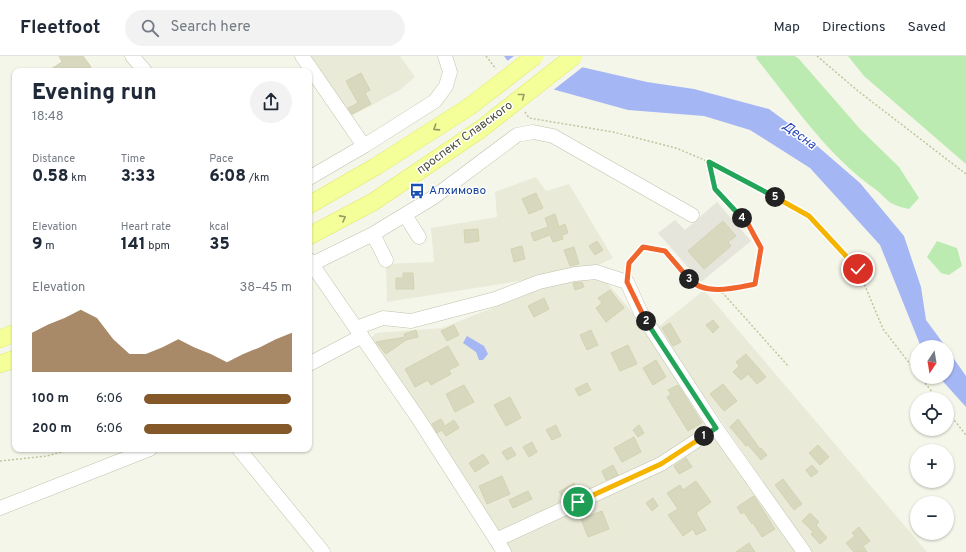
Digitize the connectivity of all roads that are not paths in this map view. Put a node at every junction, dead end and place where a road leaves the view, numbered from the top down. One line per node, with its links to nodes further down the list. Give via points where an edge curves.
1 (132, 56): 6 (street)
2 (302, 56): 7 (street)
3 (445, 56): 9 (street, via 450,72 446,86 434,101)
4 (535, 56): 11 (main road, проспект Славского, one-way to 11, bridge, via 469,107 375,167)
5 (574, 56): 14 (main road, проспект Славского, one-way to 5, bridge, via 388,193 480,129)
6 (142, 68)
7 (310, 68)
8 (312, 71): 9 (street)
9 (364, 146): 10 (street)
10 (312, 176)
11 (312, 203)
12 (405, 215): 13 (street, via 434,197 517,135 532,132 553,136); 15 (street); 16 (street)
13 (692, 215)
14 (312, 234)
15 (373, 234): 17 (street); 18 (street)
16 (419, 236)
17 (386, 260)
18 (312, 262)
19 (312, 263): 20 (street)
20 (359, 332): 24 (street); 26 (street, via 382,318 411,321 495,299 538,282 596,272 627,282 641,313); 30 (street)
21 (12, 334): 22 (main road)
22 (0, 339)
23 (12, 359): 25 (main road)
24 (312, 362)
25 (0, 364)
26 (716, 428): 30 (street, via 661,464); 33 (street)
27 (142, 452): 29 (street)
28 (241, 452): 31 (street)
29 (0, 508)
30 (496, 540): 32 (street)
31 (323, 552)
32 (504, 552)
33 (804, 552)

